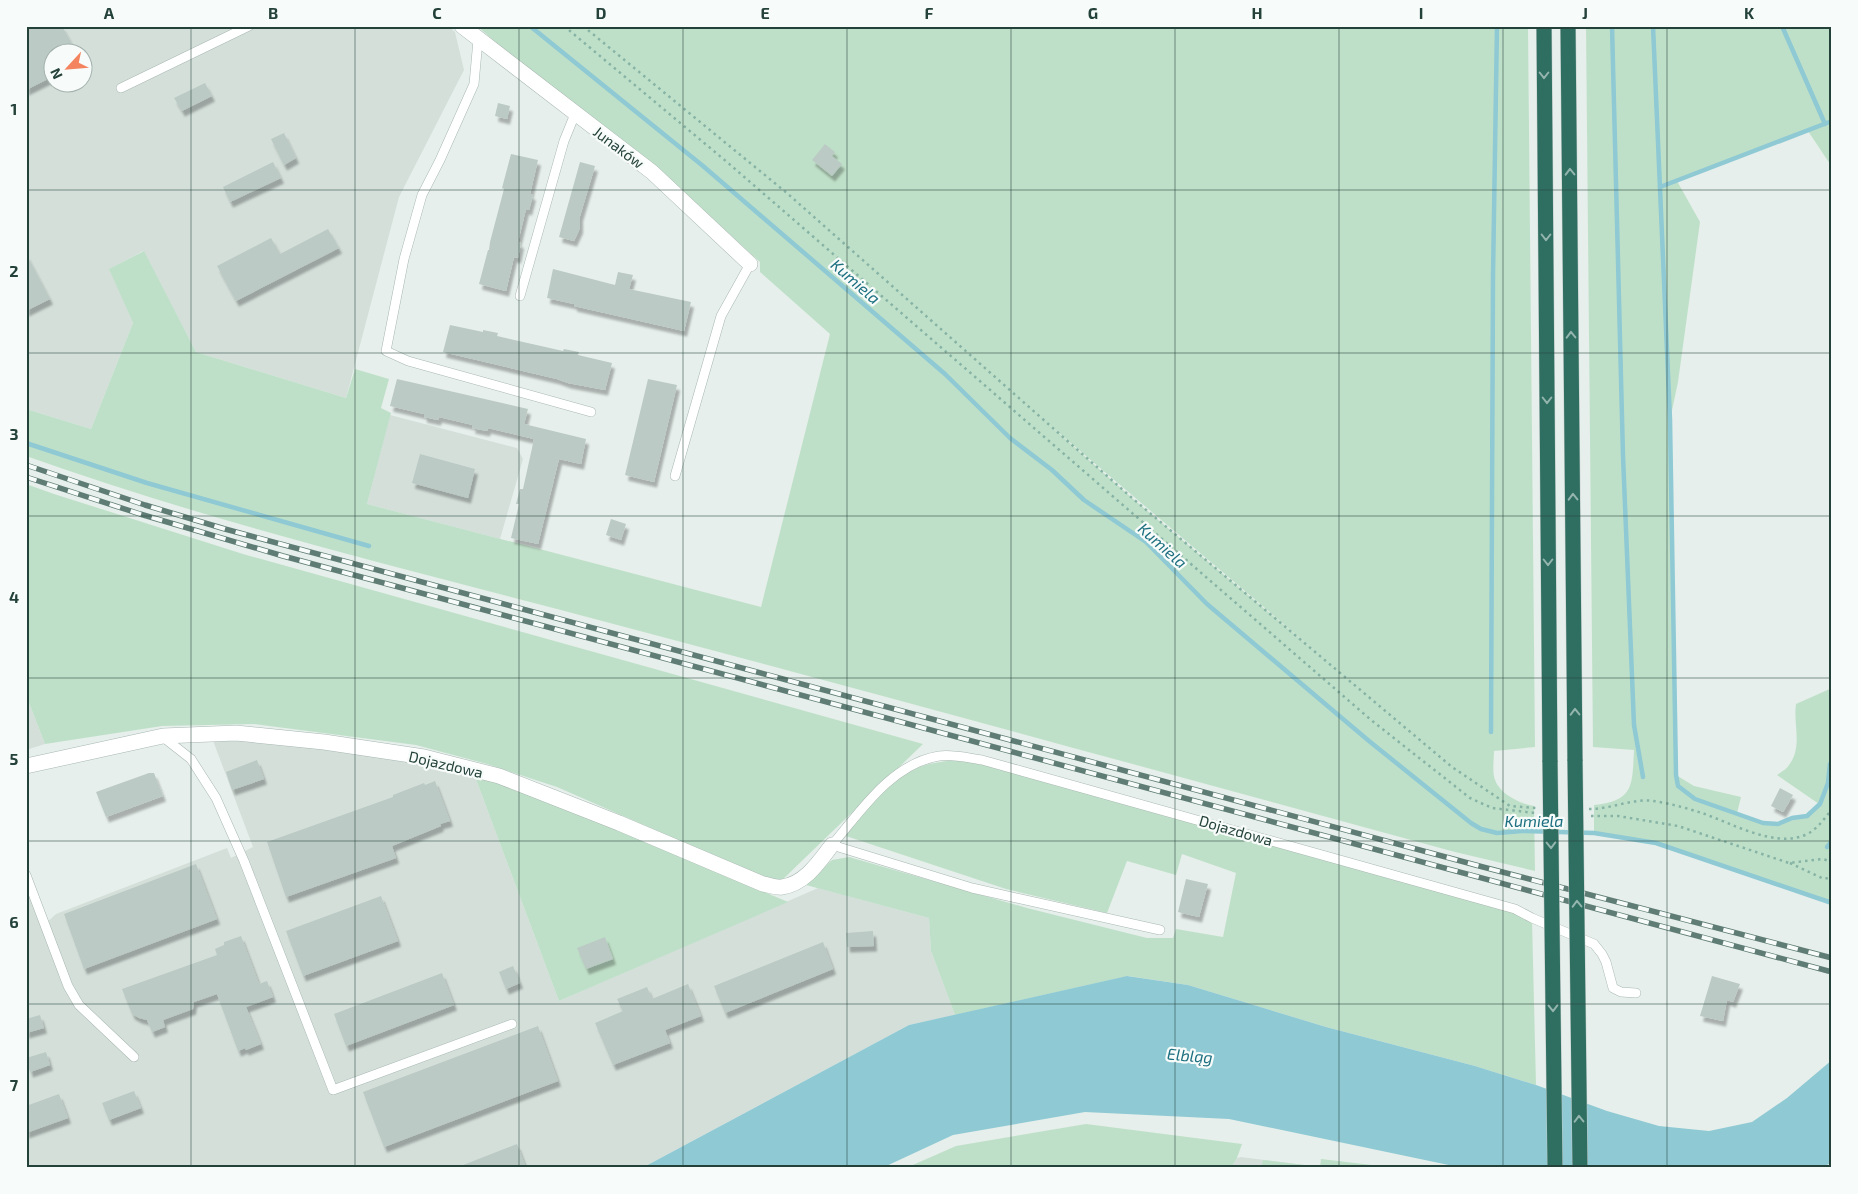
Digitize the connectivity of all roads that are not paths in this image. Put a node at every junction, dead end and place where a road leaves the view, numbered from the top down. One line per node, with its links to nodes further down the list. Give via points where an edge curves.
1 (250, 26): 6 (lane)
2 (462, 26): 5 (street, Junaków)
3 (1544, 26): 20 (highway, one-way to 20, bridge)
4 (1568, 26): 21 (highway, one-way to 4, bridge)
5 (478, 40): 7 (street, Junaków); 10 (lane, via 474,84 422,195 404,260 386,351 408,361)
6 (121, 88)
7 (575, 114): 8 (street, Junaków, via 652,172); 9 (lane, via 564,141)
8 (750, 264): 11 (lane, via 721,316)
9 (520, 296)
10 (591, 412)
11 (675, 476)
12 (163, 736): 13 (street, Dojazdowa); 14 (street, Dojazdowa, via 236,733 324,742 424,757 471,768 610,820 763,884 780,887 796,883 808,874); 18 (lane, via 191,759 216,798 244,861 333,1090)
13 (26, 766)
14 (832, 846): 16 (lane, via 972,888); 17 (lane, Dojazdowa, via 872,796 893,777 939,756 982,760 1515,909 1594,944 1606,962 1613,988)
15 (26, 875): 19 (lane, via 68,986 80,1005)
16 (1160, 930)
17 (1636, 993)
18 (512, 1024)
19 (134, 1057)
20 (1555, 1168)
21 (1580, 1168)

